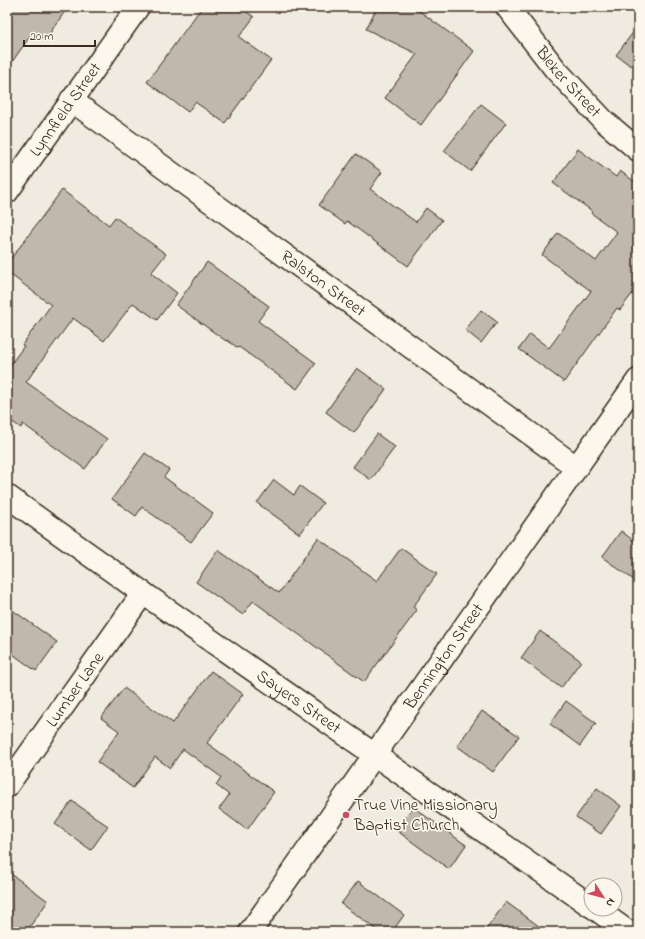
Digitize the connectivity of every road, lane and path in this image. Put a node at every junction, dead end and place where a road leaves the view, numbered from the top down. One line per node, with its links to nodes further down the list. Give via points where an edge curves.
1 (138, 7): 3 (street, Lynnfield Street)
2 (507, 7): 4 (street, Bleker Street, via 556,70 604,121)
3 (71, 100): 5 (street, Lynnfield Street); 7 (street, Ralston Street)
4 (638, 150)
5 (7, 192)
6 (638, 380): 7 (street, Bennington Street)
7 (576, 467): 10 (street, Bennington Street)
8 (7, 496): 9 (street, Sayers Street)
9 (143, 593): 10 (street, Sayers Street); 11 (street, Lumber Lane)
10 (375, 754): 12 (street, Sayers Street); 14 (street, Bennington Street)
11 (7, 786)
12 (583, 900)
13 (607, 917): 15 (street)
14 (250, 932)
15 (628, 932)

